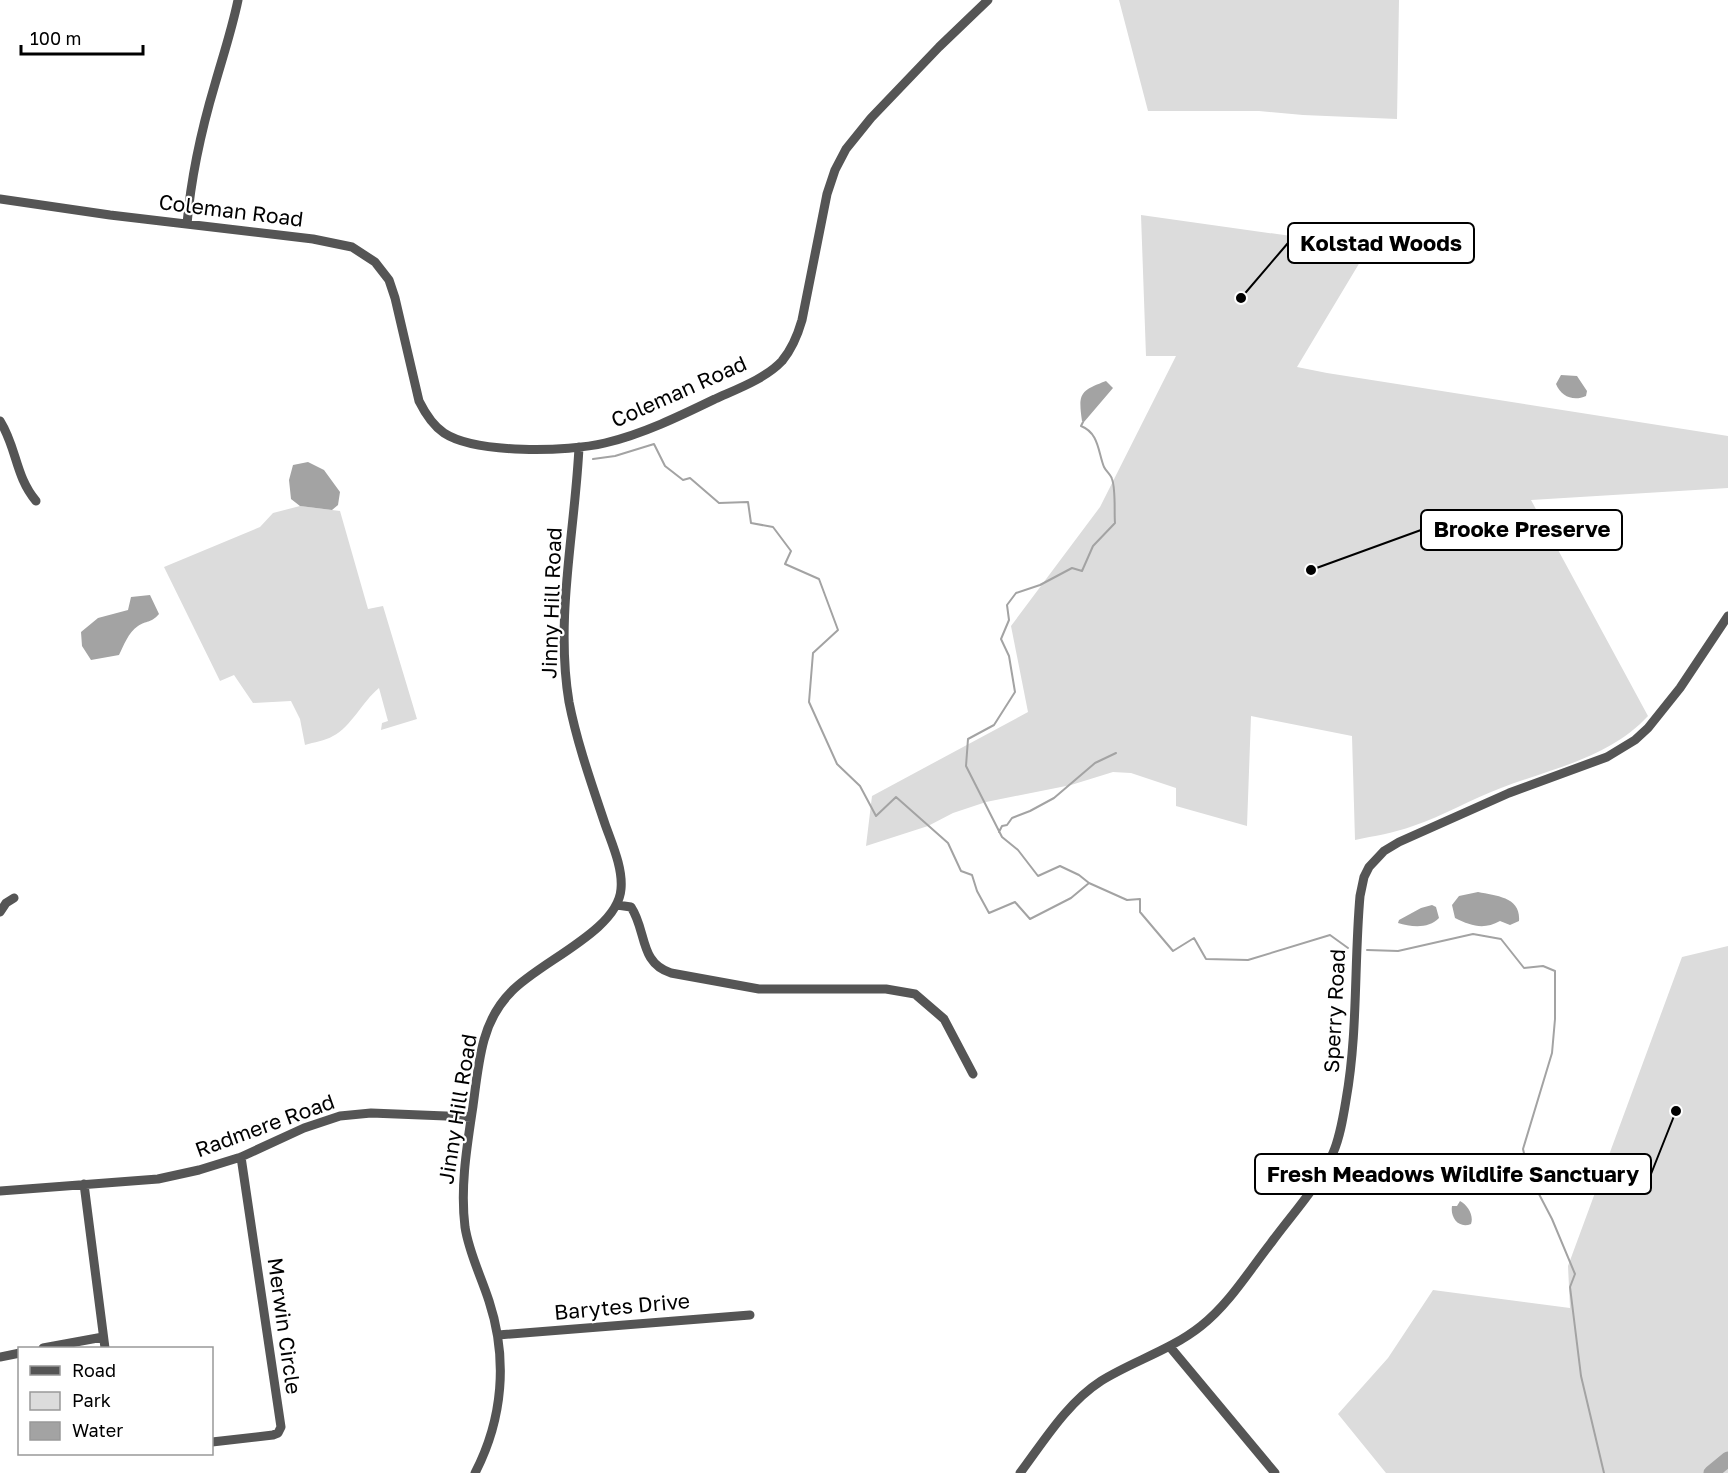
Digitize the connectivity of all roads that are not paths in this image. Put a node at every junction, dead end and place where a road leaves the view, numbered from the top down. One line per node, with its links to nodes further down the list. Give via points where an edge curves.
1 (238, 0): 4 (street, via 193,172)
2 (988, 0): 6 (street, Coleman Road, via 871,118 846,149 827,194 802,320 782,361 751,382 658,425 621,439)
3 (0, 199): 4 (street, Coleman Road)
4 (187, 225): 6 (street, Coleman Road, via 313,239 366,254 381,269 393,291 419,401 436,427 455,439 485,447)
5 (0, 421): 7 (street, via 21,478)
6 (579, 447): 10 (street, Jinny Hill Road, via 566,615 567,681 575,726 620,873 622,888)
7 (36, 501)
8 (1728, 616): 22 (street, Sperry Road, via 1680,688 1648,728 1626,747 1432,827 1374,860 1364,877 1360,896 1353,1048 1345,1110 1334,1151 1317,1182 1230,1296 1201,1326)
9 (14, 898): 11 (street)
10 (617, 905): 12 (street, via 631,907 649,957 658,969 671,973 759,989 886,989 915,994 944,1018); 13 (street, Jinny Hill Road, via 599,927 520,984 501,1004 485,1037)
11 (0, 912)
12 (973, 1074)
13 (471, 1117): 14 (street, Radmere Road, via 371,1113 340,1116 304,1128); 18 (street, Jinny Hill Road, via 463,1191 466,1230)
14 (241, 1158): 15 (street, Radmere Road, via 158,1179); 25 (street, Merwin Circle, via 281,1427 273,1435)
15 (84, 1184): 16 (street, Radmere Road); 19 (street)
16 (0, 1191)
17 (750, 1314): 18 (street, Barytes Drive)
18 (498, 1335): 26 (street, Jinny Hill Road, via 499,1401 486,1450)
19 (104, 1337): 20 (street); 21 (street)
20 (49, 1347)
21 (105, 1347)
22 (1170, 1347): 27 (street, Sperry Road, via 1091,1388); 28 (street)
23 (18, 1353): 24 (street)
24 (0, 1357)
25 (213, 1442)
26 (475, 1473)
27 (1020, 1473)
28 (1275, 1473)

